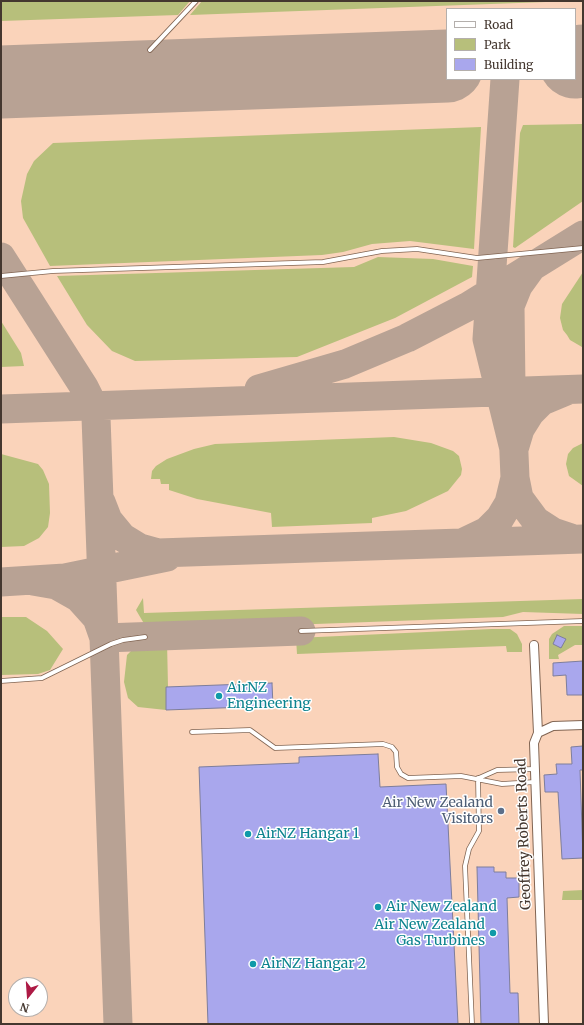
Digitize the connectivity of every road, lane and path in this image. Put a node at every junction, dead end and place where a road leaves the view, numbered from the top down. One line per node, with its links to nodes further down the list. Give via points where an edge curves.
1 (196, 1): 2 (lane)
2 (150, 50)
3 (583, 248): 4 (lane, via 477,258 417,250 375,251 323,262 54,271)
4 (1, 276)
5 (583, 621): 6 (lane)
6 (301, 631)
7 (145, 637): 9 (lane, via 111,644 42,678)
8 (534, 645): 12 (street, Geoffrey Roberts Road)
9 (1, 681)
10 (583, 725): 12 (street, via 554,726)
11 (192, 732): 14 (lane, via 250,730 275,748 383,744 392,747 396,752 397,767 408,778)
12 (538, 733): 13 (street, Geoffrey Roberts Road, via 534,743)
13 (535, 769): 14 (lane, via 497,770); 15 (street, Geoffrey Roberts Road)
14 (478, 778): 15 (lane, via 502,784); 16 (lane, via 479,831 466,857 465,866)
15 (536, 782): 17 (street, Geoffrey Roberts Road)
16 (472, 1024)
17 (544, 1024)

